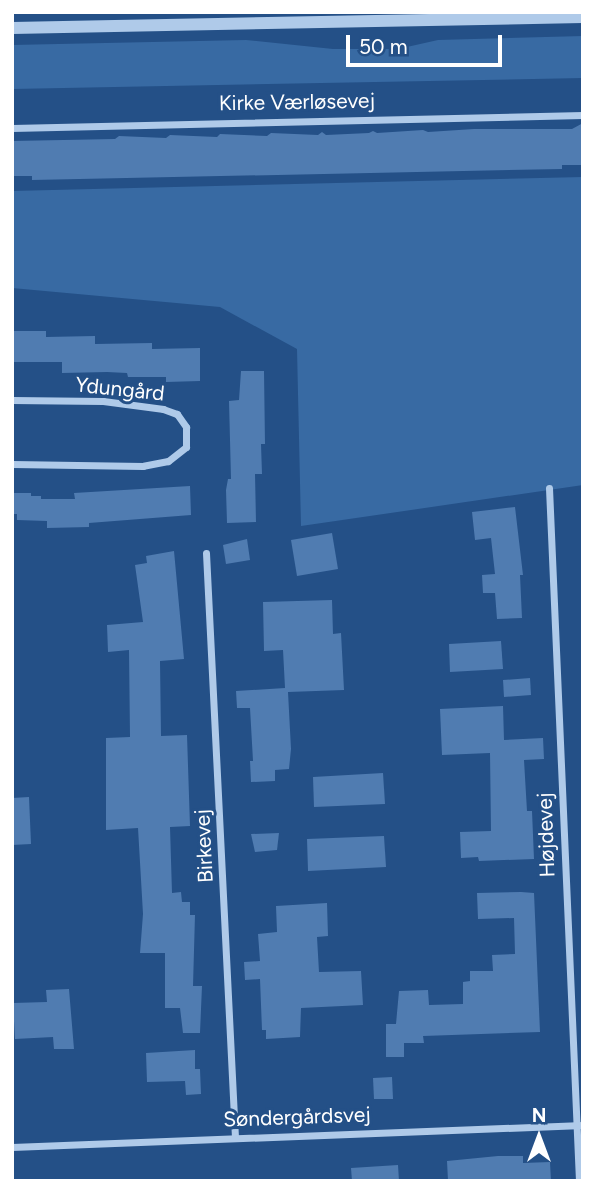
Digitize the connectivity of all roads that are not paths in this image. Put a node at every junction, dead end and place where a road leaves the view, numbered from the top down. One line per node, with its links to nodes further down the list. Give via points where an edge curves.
1 (583, 17): 2 (street)
2 (12, 28)
3 (583, 115): 4 (street, Kirke Værløsevej)
4 (12, 128)
5 (12, 400): 6 (street, Ydungård, via 103,401 163,409 177,414 186,427 186,447 169,461 143,466)
6 (12, 464)
7 (549, 488): 9 (street, Højdevej)
8 (206, 553): 10 (street, Birkevej)
9 (579, 1124): 10 (street, Søndergårdsvej); 12 (street, Højdevej)
10 (236, 1137): 11 (street, Søndergårdsvej)
11 (12, 1147)
12 (579, 1181)

